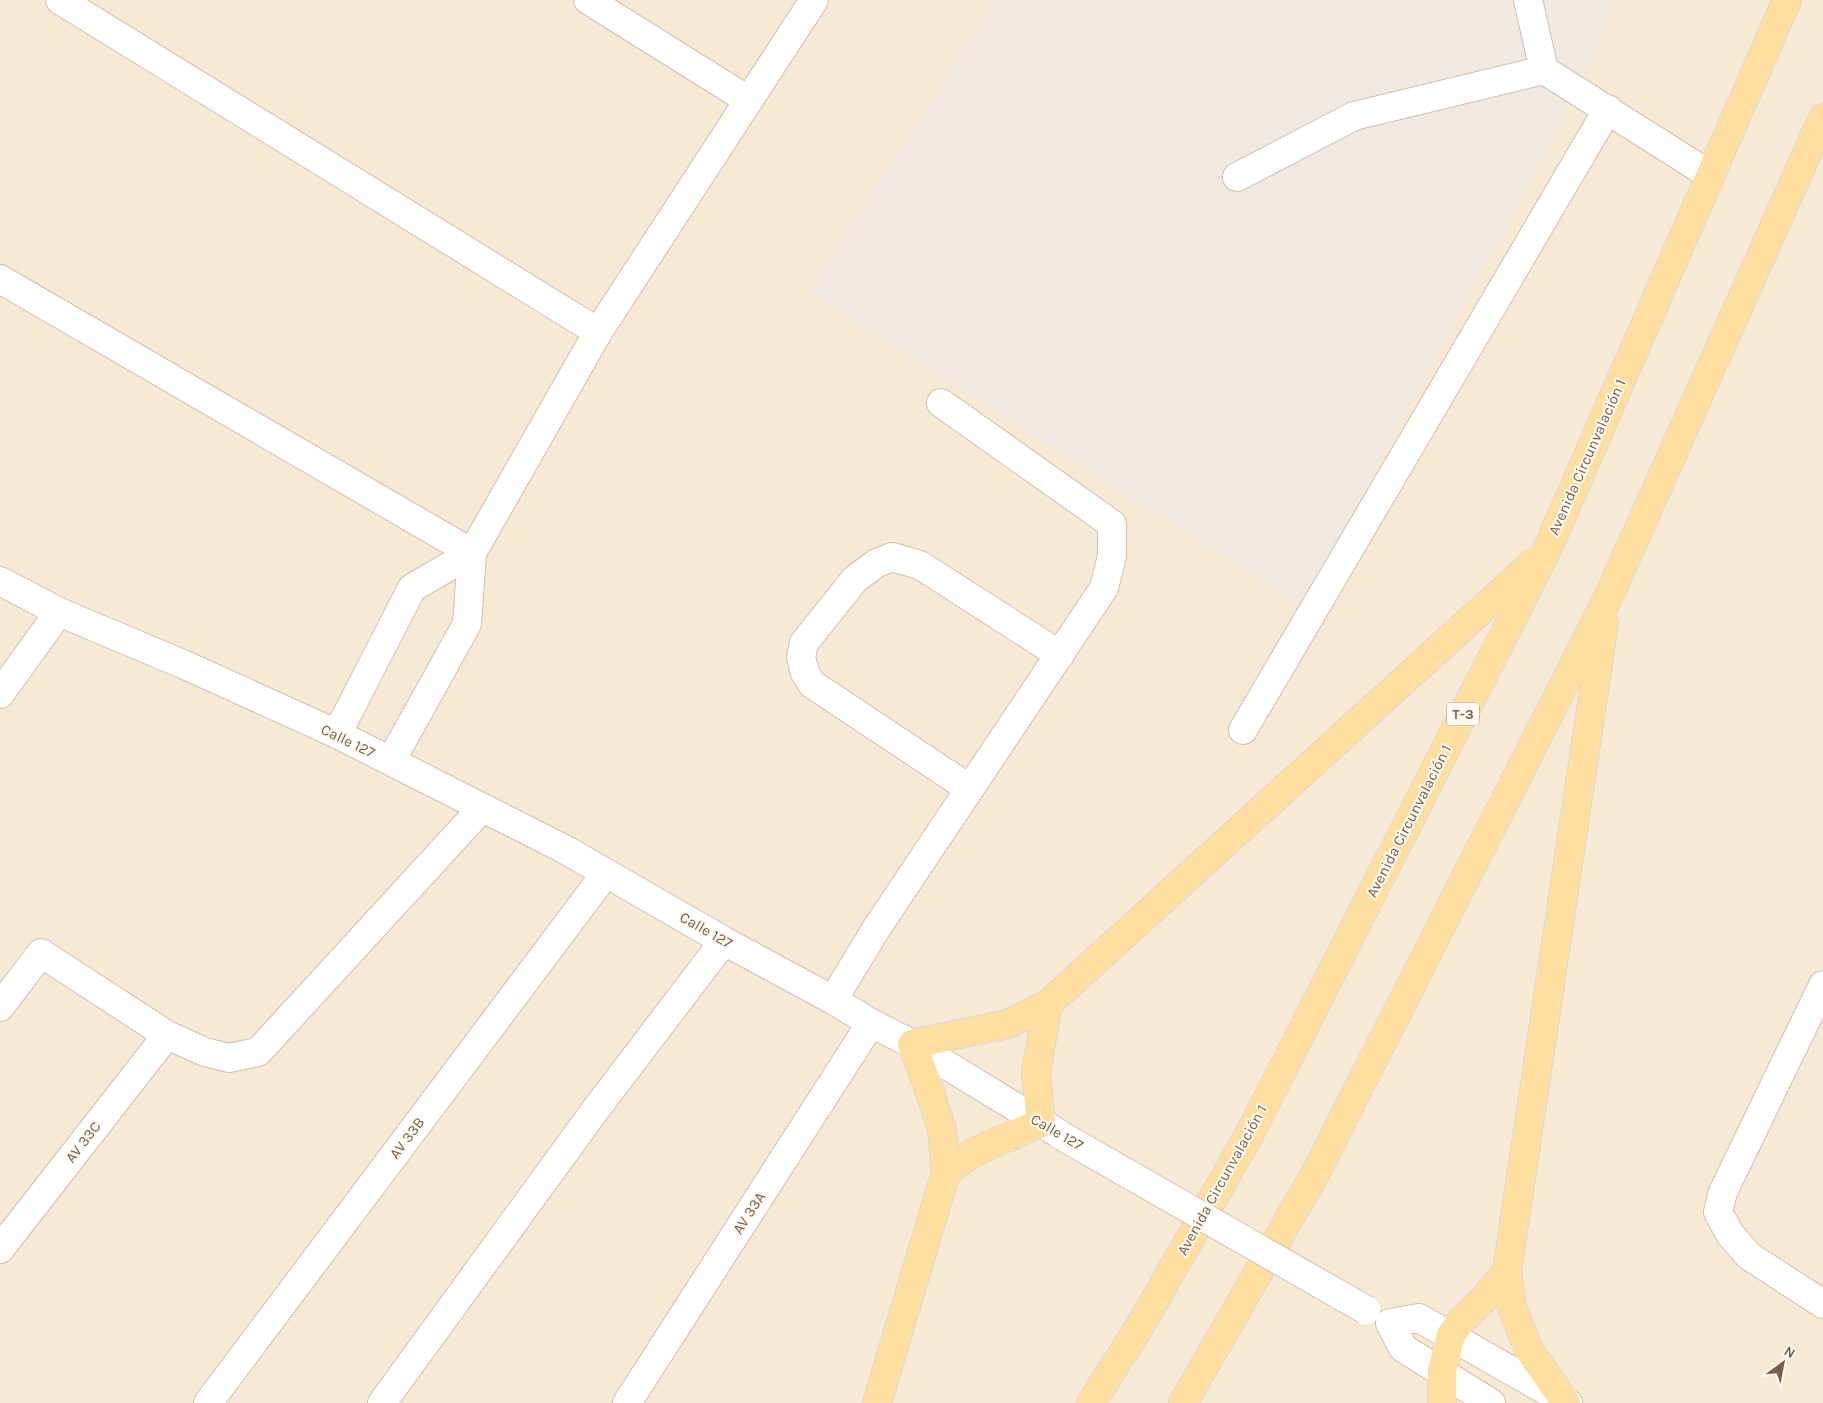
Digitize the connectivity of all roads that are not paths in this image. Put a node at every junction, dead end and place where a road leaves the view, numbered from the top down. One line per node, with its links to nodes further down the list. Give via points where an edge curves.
1 (60, 0): 13 (street)
2 (588, 0): 7 (street)
3 (814, 0): 7 (street)
4 (1528, 0): 6 (street)
5 (1787, 0): 10 (main road, Avenida Circunvalación 1 / T-3)
6 (1544, 70): 8 (street); 11 (street, via 1354,116)
7 (748, 100): 13 (street)
8 (1608, 109): 10 (street); 22 (street)
9 (1823, 118): 18 (main road)
10 (1710, 175): 15 (main road, Avenida Circunvalación 1 / T-3)
11 (1237, 177)
12 (0, 279): 16 (street)
13 (598, 332): 16 (street)
14 (941, 403): 20 (street, via 1112,524 1112,556 1104,588)
15 (1546, 552): 31 (main road); 48 (main road, Avenida Circunvalación 1 / T-3, via 1248,1138 1140,1326)
16 (472, 553): 23 (street, via 412,588); 24 (street, via 467,624)
17 (0, 581): 19 (street, Calle 127)
18 (1607, 600): 39 (main road); 49 (main road, via 1315,1174)
19 (59, 612): 21 (street); 23 (street, Calle 127)
20 (1060, 655): 25 (street); 25 (street, via 920,566 892,557 877,563 855,579 804,643 801,657 812,684)
21 (0, 694)
22 (1243, 730)
23 (337, 734): 24 (street, Calle 127)
24 (391, 762): 26 (street, Calle 127)
25 (970, 789): 30 (street, via 876,929)
26 (482, 808): 27 (street, Calle 127); 34 (street, via 258,1052 229,1058 205,1052)
27 (606, 873): 28 (street, Calle 127); 44 (street, AV 33B)
28 (724, 941): 30 (street, Calle 127); 45 (street, via 596,1109)
29 (1823, 985): 40 (street, via 1723,1192 1718,1212 1730,1234 1749,1256)
30 (833, 1000): 33 (street, Calle 127)
31 (1048, 1004): 35 (main road, via 1008,1024); 36 (main road, via 1036,1072)
32 (0, 1007): 34 (street, via 42,953)
33 (871, 1023): 35 (street, Calle 127); 46 (street, AV 33A)
34 (166, 1035): 38 (street, AV 33C)
35 (912, 1044): 36 (street, Calle 127); 37 (main road, via 942,1130)
36 (1051, 1129): 37 (main road, via 994,1143 970,1154); 41 (street, Calle 127, bridge)
37 (946, 1172): 47 (main road)
38 (0, 1250)
39 (1507, 1271): 42 (main road); 52 (main road, via 1512,1307 1529,1350)
40 (1823, 1304)
41 (1390, 1322): 42 (street, via 1419,1318); 43 (street, via 1403,1348)
42 (1451, 1335): 43 (main road); 52 (street)
43 (1442, 1371): 50 (main road); 51 (street)
44 (208, 1403)
45 (382, 1403)
46 (627, 1403)
47 (877, 1403)
48 (1091, 1403)
49 (1183, 1403)
50 (1442, 1403)
51 (1491, 1403)
52 (1567, 1403)

